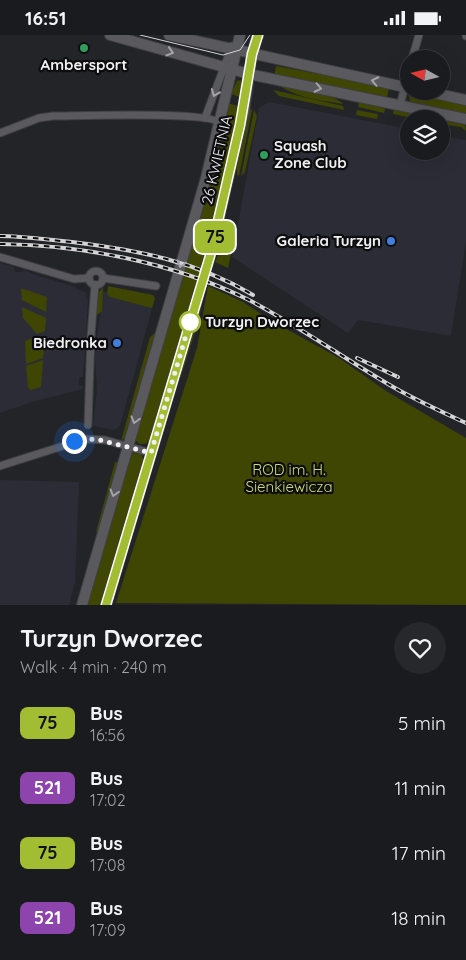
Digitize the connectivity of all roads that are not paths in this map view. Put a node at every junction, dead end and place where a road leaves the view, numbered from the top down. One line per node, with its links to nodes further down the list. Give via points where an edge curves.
1 (110, 35): 9 (street, one-way to 9, via 205,62)
2 (169, 35): 7 (street)
3 (194, 35): 7 (street)
4 (240, 35): 9 (street)
5 (258, 35): 9 (street)
6 (419, 35): 8 (street)
7 (181, 38): 9 (street)
8 (415, 50)
9 (236, 60): 10 (street); 11 (street, one-way to 9, via 277,60); 13 (street); 17 (street, one-way to 17); 19 (street, 26 KWIETNIA)
10 (270, 78): 13 (street, via 258,82); 16 (street, one-way to 16)
11 (400, 86)
12 (450, 96): 15 (street)
13 (246, 100): 28 (street, 26 KWIETNIA, via 210,256)
14 (402, 100): 16 (street)
15 (466, 100)
16 (400, 105): 18 (street)
17 (205, 118): 19 (street, 26 KWIETNIA, via 216,119); 20 (street, 26 KWIETNIA, via 174,115 52,116)
18 (466, 119)
19 (220, 123): 27 (street, 26 KWIETNIA, one-way to 27)
20 (0, 133)
21 (0, 257): 22 (street, via 74,279)
22 (89, 278): 23 (street, via 91,272 97,270); 24 (street)
23 (103, 278): 24 (street); 25 (street)
24 (95, 285): 26 (street)
25 (156, 286)
26 (88, 425)
27 (127, 446): 28 (street); 29 (street, via 85,439); 30 (street, 26 KWIETNIA, one-way to 30)
28 (151, 453): 31 (street, 26 KWIETNIA)
29 (0, 466)
30 (82, 605)
31 (106, 605)

